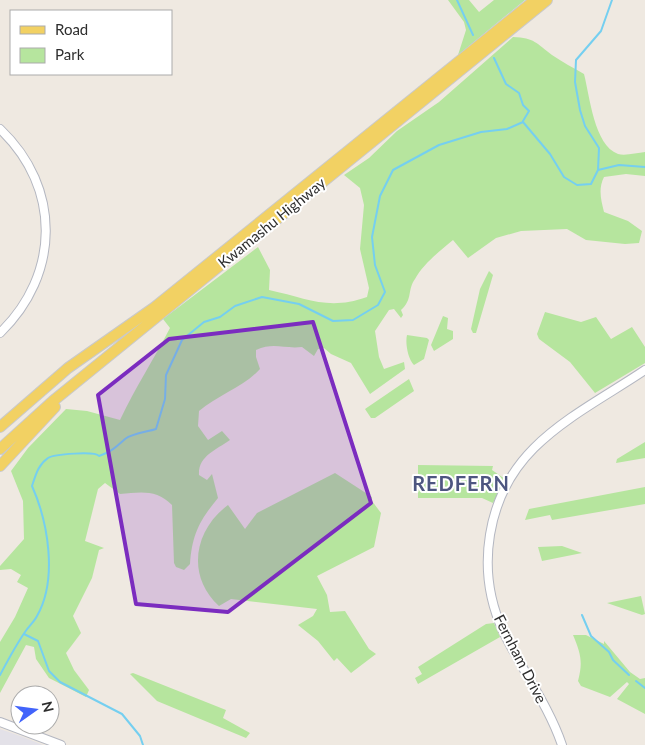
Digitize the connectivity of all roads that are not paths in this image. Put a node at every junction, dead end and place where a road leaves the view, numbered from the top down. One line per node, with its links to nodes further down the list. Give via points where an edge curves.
1 (535, 0): 6 (main road, Kwamashu Highway, via 155,306)
2 (547, 0): 5 (main road, Kwamashu Highway)
3 (0, 129): 4 (street, via 20,150 36,180 46,233 42,267 33,291)
4 (0, 333)
5 (108, 356): 10 (main road, Kwamashu Highway); 11 (main road, via 34,427)
6 (68, 368): 8 (main road); 9 (main road, Kwamashu Highway)
7 (645, 370): 15 (street, Fernham Drive, via 555,430 534,448 508,484 491,526 488,565 494,607 503,632)
8 (0, 418)
9 (0, 427)
10 (0, 449)
11 (0, 466)
12 (0, 723): 13 (street); 14 (street)
13 (53, 745)
14 (61, 745)
15 (562, 745)

